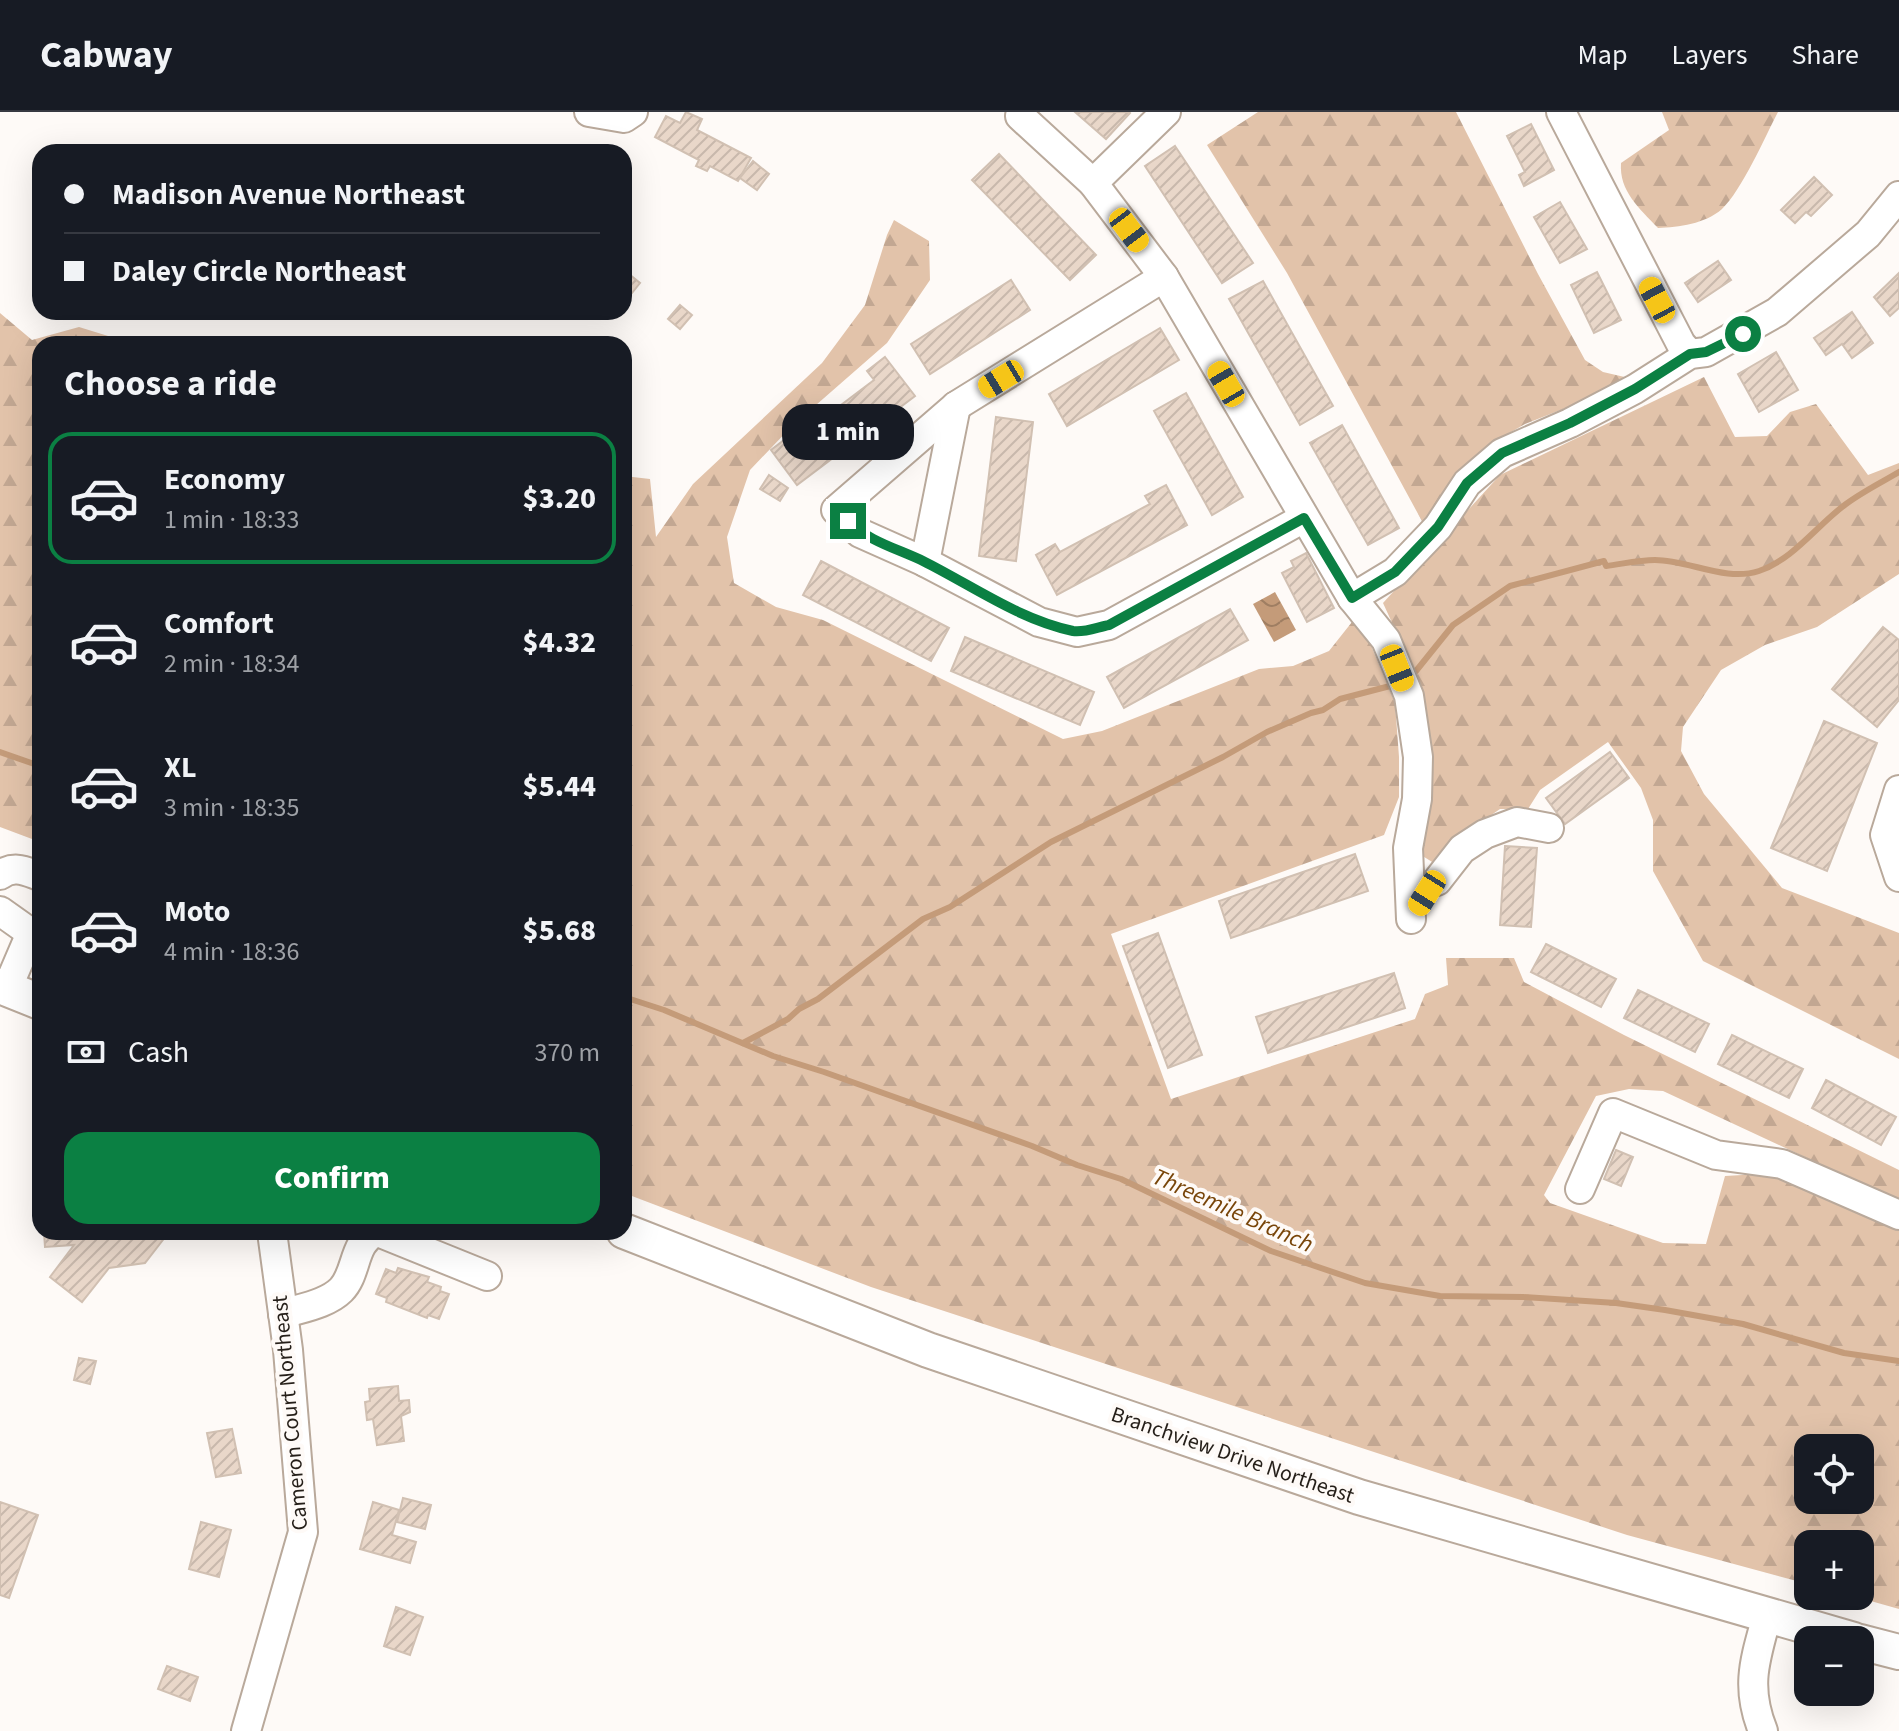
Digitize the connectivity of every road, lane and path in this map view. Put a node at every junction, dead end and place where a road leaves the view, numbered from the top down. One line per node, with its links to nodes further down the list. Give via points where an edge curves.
1 (589, 112): 4 (street)
2 (1166, 112): 6 (street)
3 (1561, 112): 9 (street, via 1640,269)
4 (628, 115)
5 (1020, 116): 6 (street)
6 (1093, 183): 8 (street)
7 (1893, 214): 9 (street, via 1777,312 1706,352)
8 (1164, 277): 10 (street); 11 (street)
9 (1690, 354): 13 (street, via 1635,389 1502,453 1467,483 1438,527 1395,572)
10 (956, 406): 12 (street); 12 (street, via 836,510 860,533)
11 (1304, 518): 12 (street, via 1109,625 1077,632 1039,622); 13 (street)
12 (925, 562)
13 (1352, 598): 15 (street, via 1386,640 1409,696 1418,757 1408,848 1411,919 1462,849 1517,822)
14 (1899, 790): 18 (street, via 1885,835)
15 (1549, 828)
16 (32, 873): 17 (street, via 16,868)
17 (0, 875)
18 (1899, 877)
19 (0, 911): 20 (street)
20 (32, 930)
21 (32, 939): 22 (street)
22 (4, 988): 23 (main road)
23 (32, 999)
24 (1580, 1189): 25 (street, via 1613,1113 1716,1155 1782,1164)
25 (1899, 1215)
26 (632, 1234): 32 (main road, Branchview Drive Northeast, via 928,1350 1359,1497)
27 (273, 1240): 31 (street, Cameron Court Northeast)
28 (364, 1240): 31 (street, via 341,1290)
29 (397, 1240): 30 (street)
30 (487, 1276)
31 (283, 1314): 36 (street, Cameron Court Northeast, via 303,1532)
32 (1767, 1616): 33 (main road, Branchview Drive Northeast); 37 (street, via 1751,1689)
33 (1803, 1626)
34 (1874, 1645): 35 (main road, Branchview Drive Northeast)
35 (1899, 1652)
36 (246, 1731)
37 (1763, 1731)

